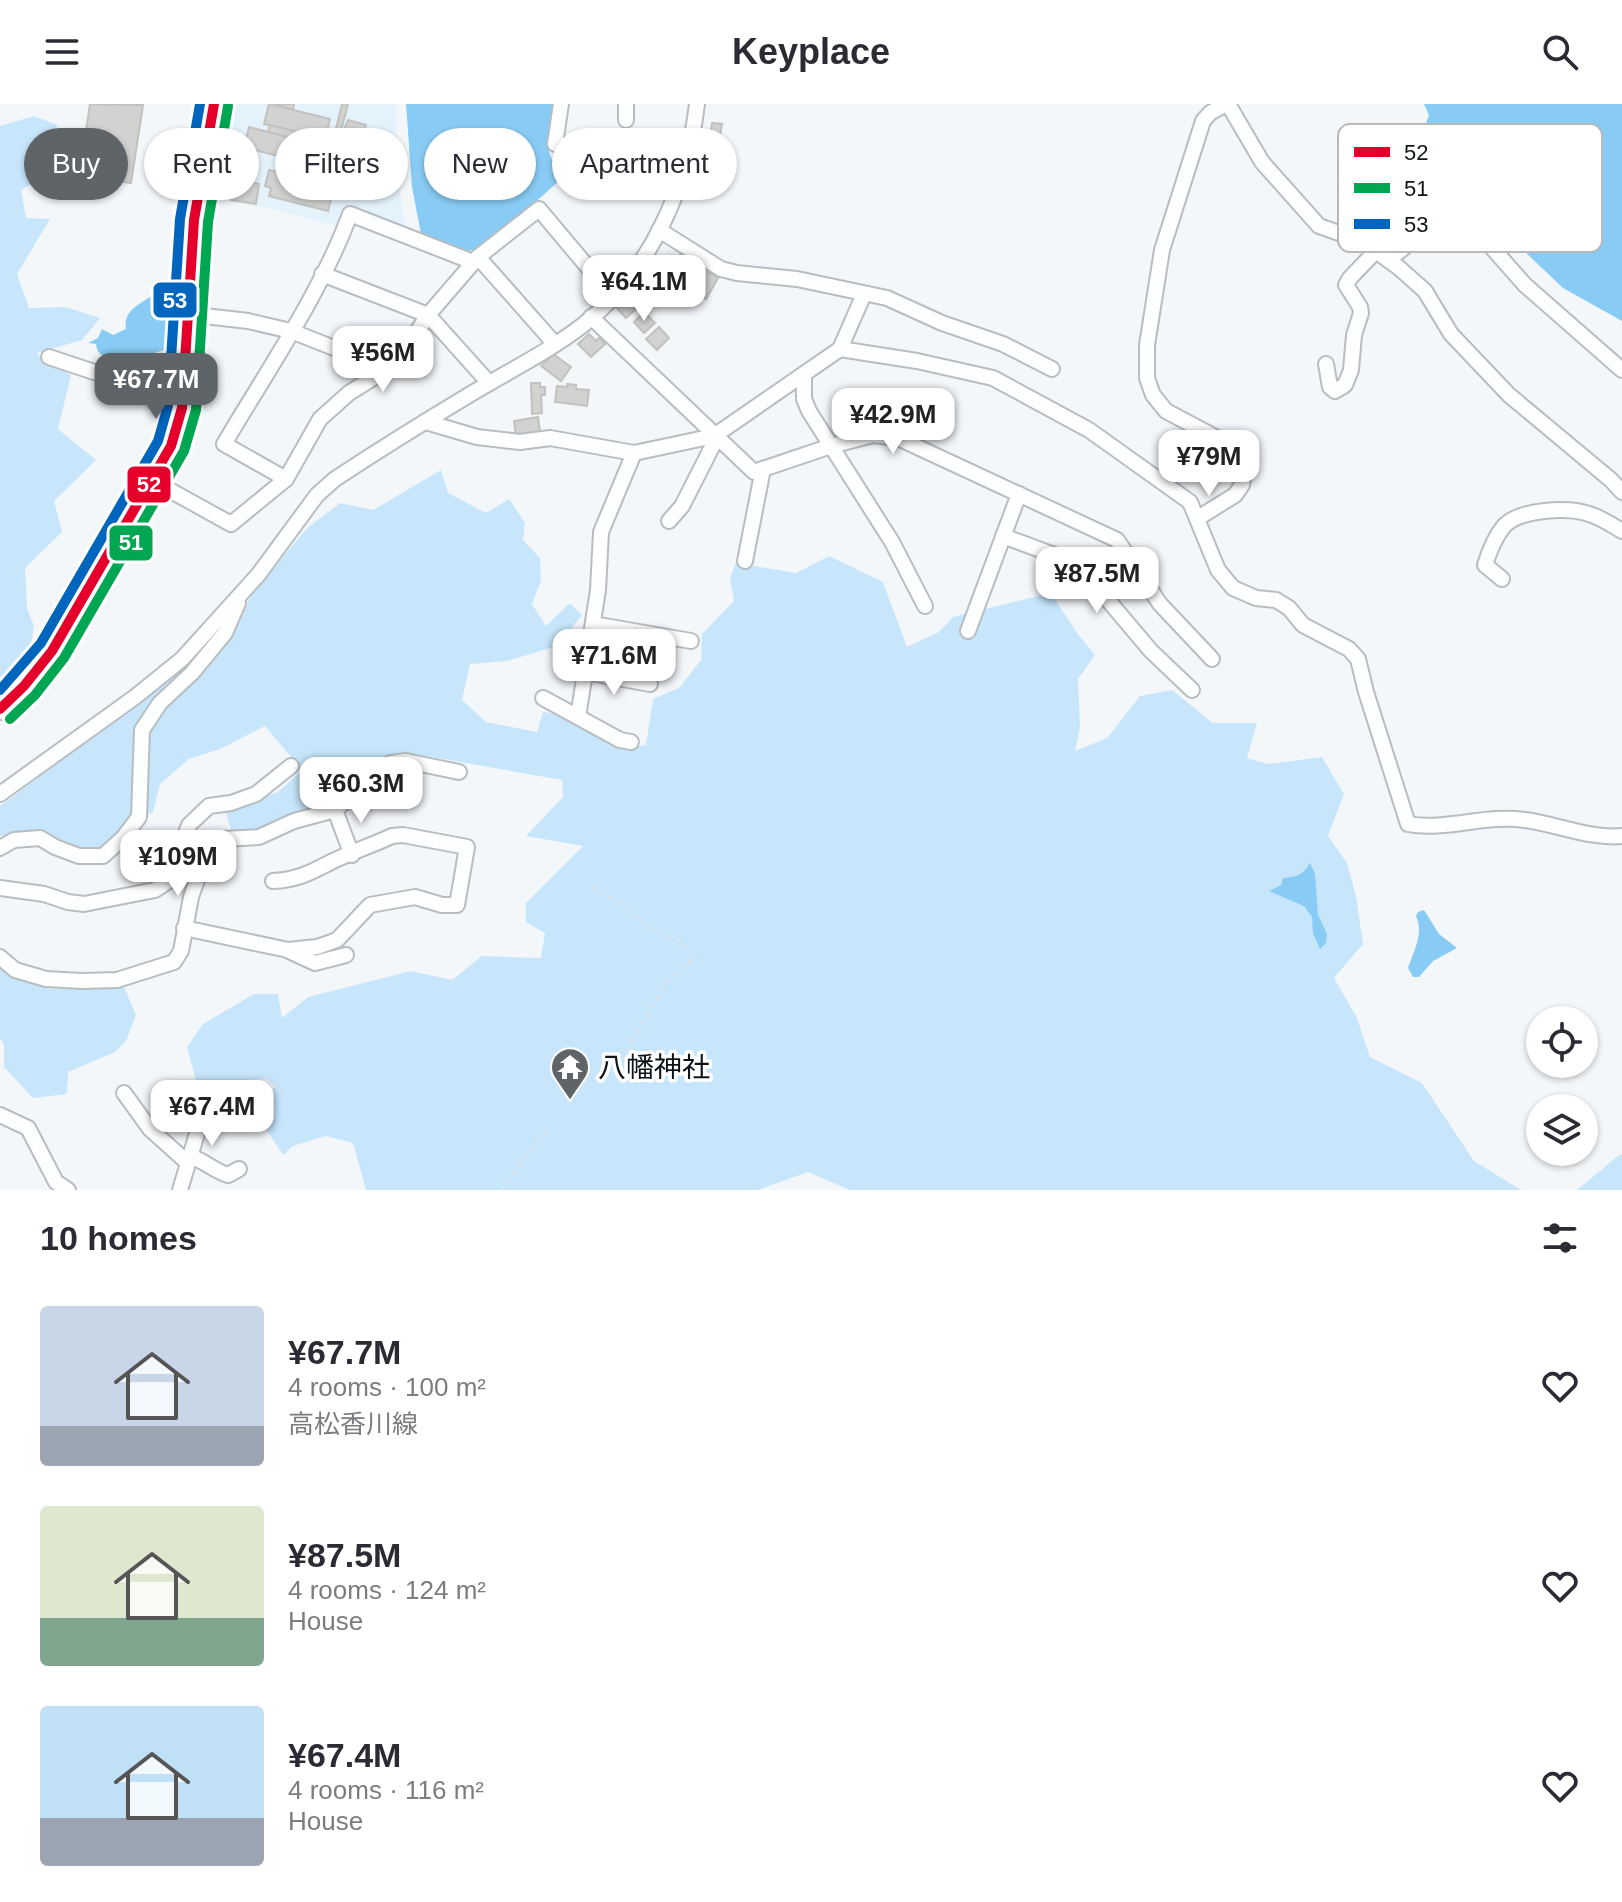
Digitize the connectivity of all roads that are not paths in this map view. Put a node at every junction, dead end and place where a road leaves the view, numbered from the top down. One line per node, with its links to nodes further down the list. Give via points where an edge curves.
1 (214, 104): 18 (main road, via 194,220)
2 (561, 104): 7 (street)
3 (626, 104): 6 (street)
4 (697, 104): 8 (street, via 692,143)
5 (1227, 104): 9 (street, via 1262,162 1319,226); 41 (street, via 1203,121 1162,250 1147,345 1147,378 1166,411 1232,446 1241,458 1242,485 1235,495)
6 (626, 120)
7 (557, 128)
8 (659, 230): 16 (street, via 721,269); 17 (street)
9 (1338, 235)
10 (1375, 252): 13 (street)
11 (1388, 252): 13 (street)
12 (1496, 252): 28 (street, via 1525,285)
13 (1382, 255): 25 (street, via 1346,285 1361,313 1351,370 1345,385 1335,391); 39 (street, via 1425,291 1451,334 1509,395)
14 (476, 260): 15 (street, via 350,214); 17 (street, via 539,209); 19 (street); 22 (street)
15 (322, 274): 19 (street); 21 (street)
16 (864, 294): 23 (street); 27 (street, via 887,298 1003,344)
17 (612, 296): 20 (street)
18 (187, 314): 21 (street); 30 (main road)
19 (428, 315): 26 (street, via 397,363); 31 (street)
20 (591, 317): 22 (street); 33 (street)
21 (291, 331): 26 (street); 37 (street, via 224,444)
22 (554, 343): 31 (street)
23 (840, 349): 29 (street); 41 (street, via 993,378 1089,430 1190,502)
24 (49, 357): 30 (street, via 139,387)
25 (1326, 364)
26 (387, 369): 37 (street, via 320,419)
27 (1052, 369)
28 (1622, 370)
29 (804, 374): 33 (street); 34 (street, via 804,399)
30 (184, 383): 38 (main road, via 178,425)
31 (489, 383): 32 (street)
32 (426, 422): 35 (street, via 477,437 520,442 550,438); 47 (street, via 317,495)
33 (714, 436): 35 (street); 36 (street, via 754,472); 42 (street, via 682,506)
34 (831, 446): 36 (street); 40 (street, via 873,435 898,438); 48 (street)
35 (634, 453): 49 (street, via 601,532)
36 (763, 469): 45 (street)
37 (286, 479): 38 (street, via 231,524)
38 (153, 481): 57 (main road, via 52,651)
39 (1622, 492)
40 (1019, 494): 44 (street); 52 (street, via 1117,540 1160,604)
41 (1198, 518): 64 (street, via 1218,570 1233,588 1276,600 1303,625 1358,659 1408,824 1524,819)
42 (669, 521)
43 (1622, 531): 46 (street, via 1572,510 1515,518 1489,551 1485,565)
44 (1003, 536): 50 (street); 55 (street, via 1065,559 1091,580)
45 (745, 561)
46 (1502, 579)
47 (237, 598): 62 (street, via 182,659); 65 (street, via 225,633 142,730 139,817 123,838 103,856 79,856 40,838 14,840)
48 (925, 606)
49 (593, 624): 51 (street); 53 (street)
50 (968, 631)
51 (691, 641)
52 (1212, 659)
53 (585, 672): 54 (street); 58 (street)
54 (650, 684)
55 (1192, 690)
56 (543, 698): 58 (street)
57 (0, 709)
58 (578, 717): 59 (street)
59 (631, 742)
60 (291, 766): 68 (street, via 256,794 209,806 189,825 167,882 155,890 84,904)
61 (459, 772): 63 (street, via 391,763)
62 (0, 794)
63 (335, 810): 66 (street); 69 (street, via 259,837 223,839 206,858)
64 (1622, 836)
65 (0, 848)
66 (352, 855): 67 (street, via 295,880); 70 (street, via 403,835 467,847 457,905 396,898 370,905 337,940)
67 (273, 881)
68 (0, 888)
69 (184, 928): 70 (street); 72 (street, via 174,962 117,980 46,979 15,970)
70 (288, 950): 71 (street, via 315,963)
71 (346, 955)
72 (0, 957)
73 (124, 1093): 76 (street, via 150,1129)
74 (208, 1097): 76 (street)
75 (0, 1115): 78 (street, via 28,1128 56,1182)
76 (188, 1160): 77 (street, via 200,1159 228,1175); 79 (street)
77 (239, 1169)
78 (68, 1190)
79 (180, 1190)

